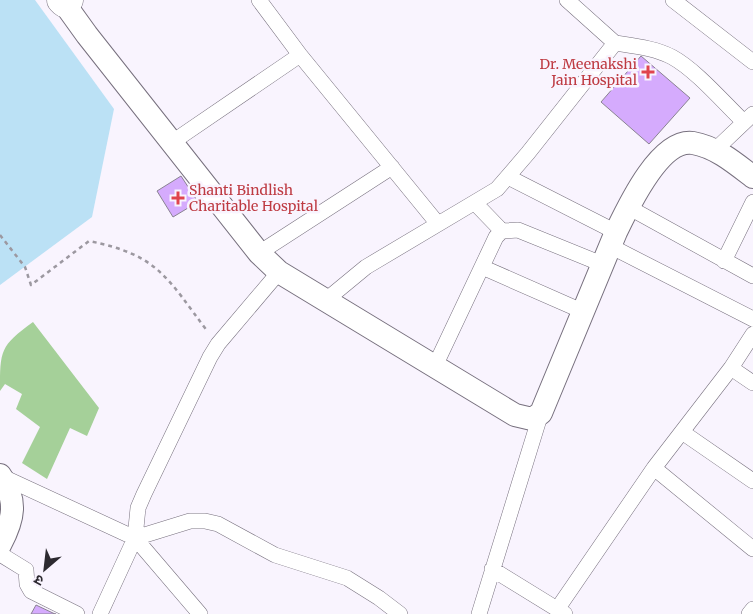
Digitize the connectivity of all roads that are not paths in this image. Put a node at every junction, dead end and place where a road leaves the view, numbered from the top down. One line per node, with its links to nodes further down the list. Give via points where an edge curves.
1 (259, 0): 6 (street)
2 (567, 0): 5 (street)
3 (673, 0): 7 (street)
4 (65, 1): 9 (main road)
5 (615, 43): 8 (street, via 671,56); 12 (street)
6 (300, 55): 9 (street); 11 (street)
7 (753, 62)
8 (749, 118): 10 (street)
9 (172, 143): 20 (main road)
10 (715, 150): 13 (main road); 16 (main road, via 692,143 680,144 667,151)
11 (392, 167): 17 (street); 20 (street)
12 (508, 177): 15 (street); 19 (street)
13 (753, 177)
14 (753, 202): 21 (street)
15 (475, 203): 17 (street); 18 (street)
16 (628, 207): 19 (main road); 21 (street)
17 (438, 224): 25 (street, via 366,267)
18 (502, 231): 19 (street, via 518,230); 22 (street)
19 (609, 247): 26 (main road); 27 (street)
20 (259, 253): 23 (main road)
21 (724, 261): 24 (street)
22 (482, 267): 26 (street); 29 (street)
23 (279, 272): 25 (main road); 37 (street, via 218,344 138,508)
24 (753, 276)
25 (326, 300): 29 (main road)
26 (582, 311): 32 (main road)
27 (753, 319)
28 (753, 334): 30 (street)
29 (435, 366): 32 (main road, via 515,415 532,419)
30 (731, 368): 31 (street); 33 (street)
31 (753, 384)
32 (541, 413): 41 (street)
33 (682, 432): 34 (street); 36 (street)
34 (654, 468): 39 (street); 43 (street)
35 (0, 476): 37 (street); 38 (main road, via 13,499 12,518)
36 (753, 481)
37 (135, 538): 45 (street); 46 (street); 47 (street, via 190,521 218,524 275,555 347,578)
38 (0, 545)
39 (753, 550)
40 (0, 554): 44 (street, via 26,570 31,591)
41 (492, 569): 43 (street); 48 (street)
42 (753, 609): 49 (street)
43 (562, 611)
44 (77, 614)
45 (100, 614)
46 (200, 614)
47 (400, 614)
48 (479, 614)
49 (749, 614)

